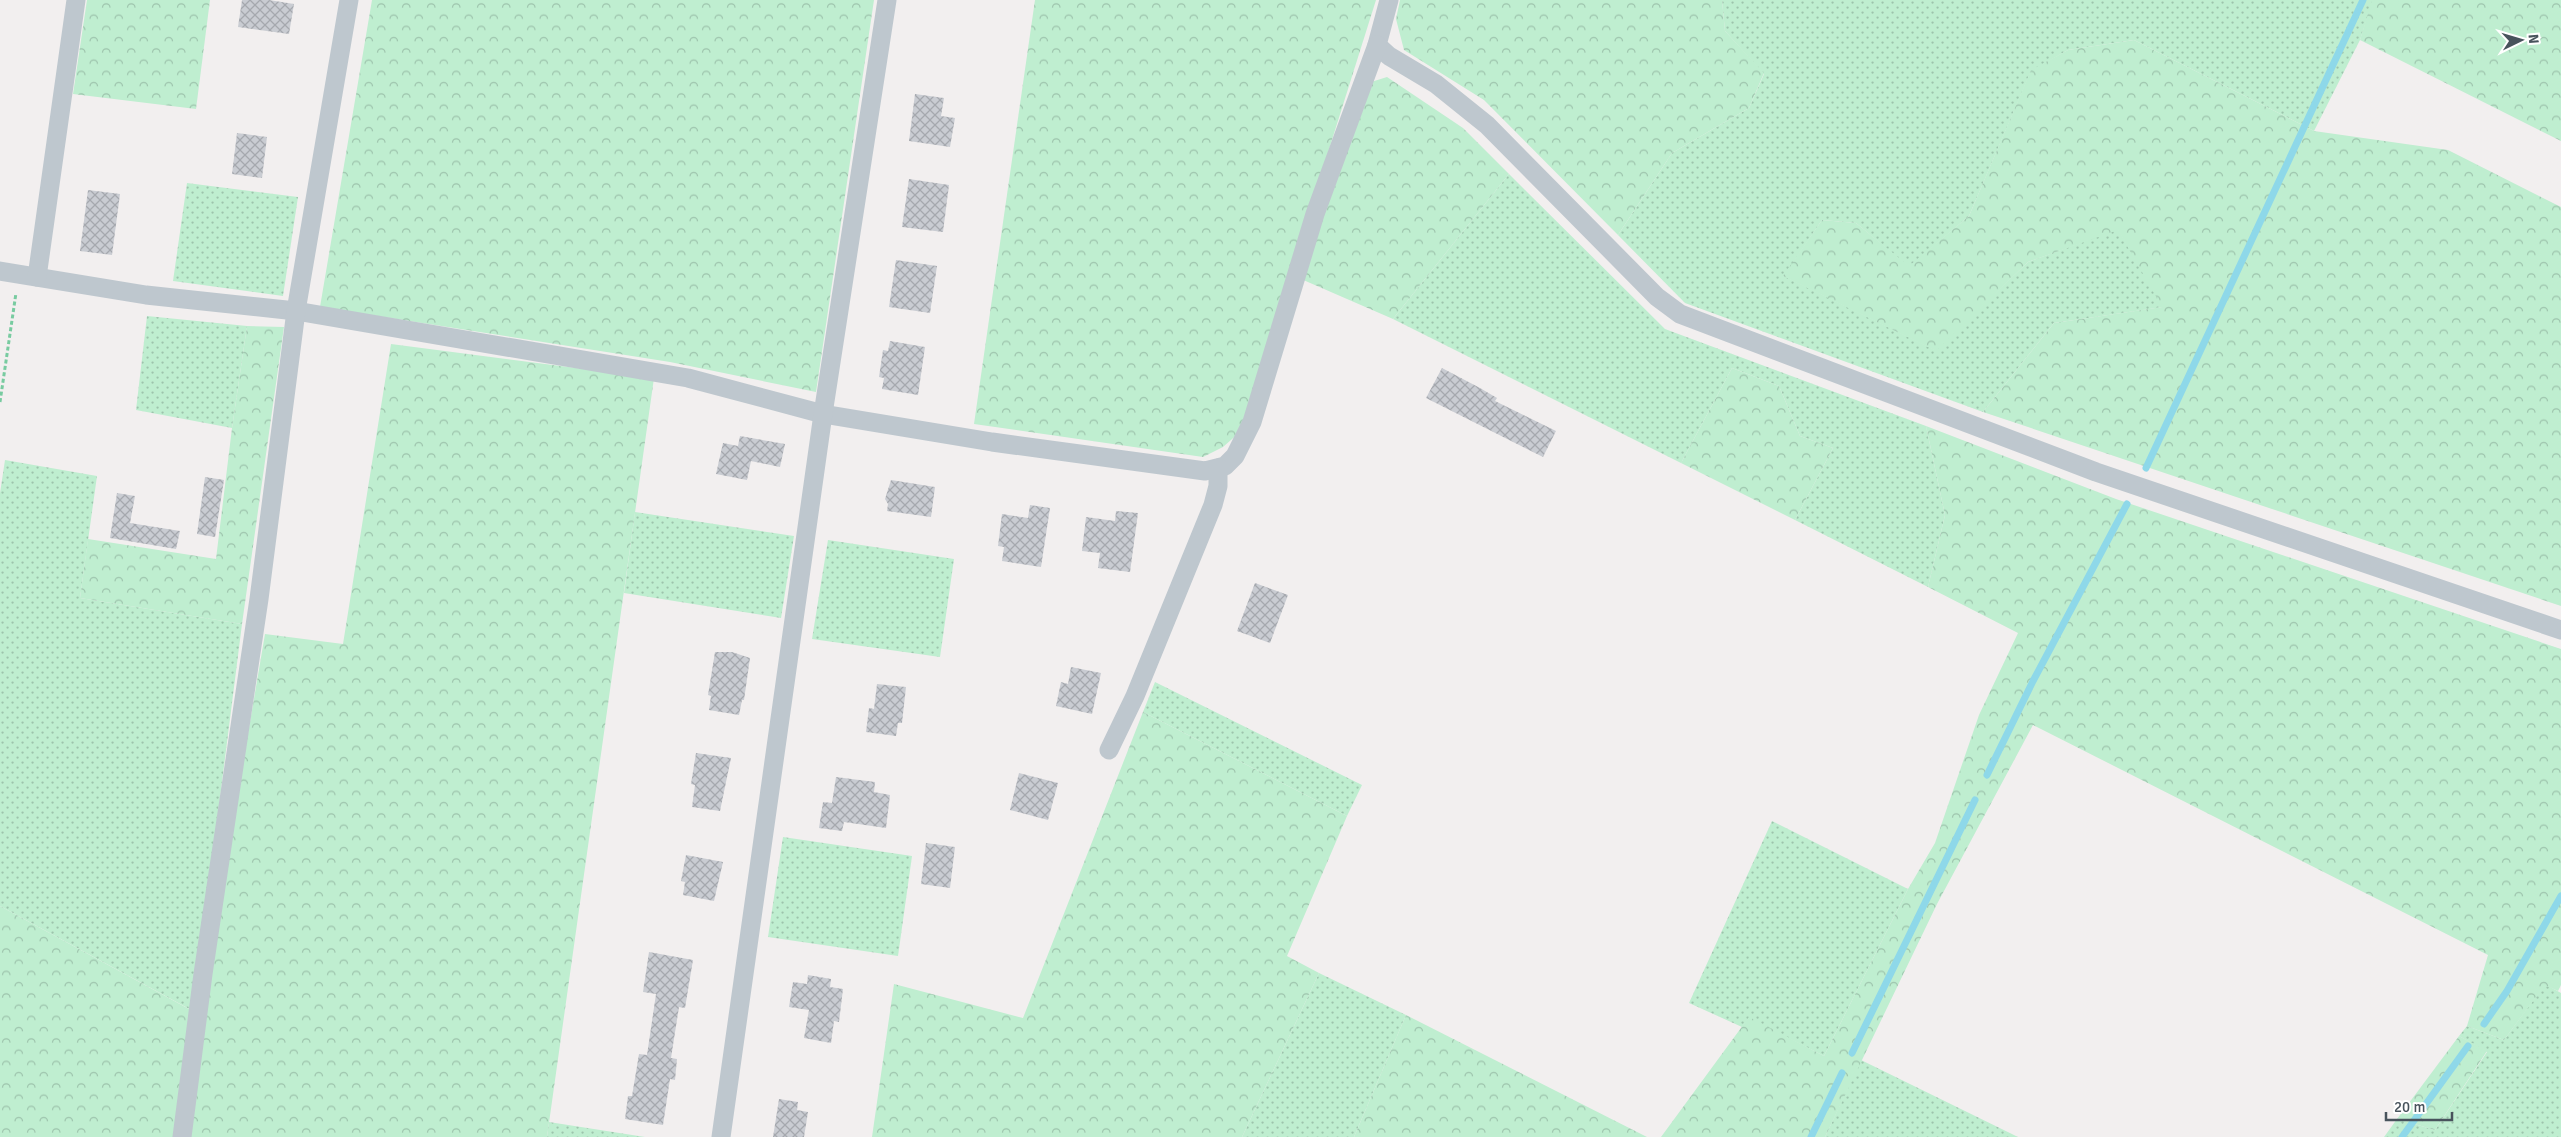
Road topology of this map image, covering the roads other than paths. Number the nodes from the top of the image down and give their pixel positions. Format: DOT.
graph roads {
  1 [pos="76,0"];
  2 [pos="349,0"];
  3 [pos="887,0"];
  4 [pos="1389,0"];
  5 [pos="1377,45"];
  6 [pos="0,271"];
  7 [pos="37,277"];
  8 [pos="296,311"];
  9 [pos="823,414"];
  10 [pos="1218,468"];
  11 [pos="2561,630"];
  12 [pos="1109,750"];
  13 [pos="182,1137"];
  14 [pos="721,1137"];
  1 -- 7 [label="street"];
  2 -- 8 [label="street"];
  3 -- 9 [label="street"];
  4 -- 5 [label="street"];
  5 -- 10 [label="street"];
  5 -- 11 [label="street"];
  6 -- 7 [label="street"];
  7 -- 8 [label="street"];
  8 -- 9 [label="street"];
  8 -- 13 [label="street"];
  9 -- 10 [label="street"];
  9 -- 14 [label="street"];
  10 -- 12 [label="street"];
}
